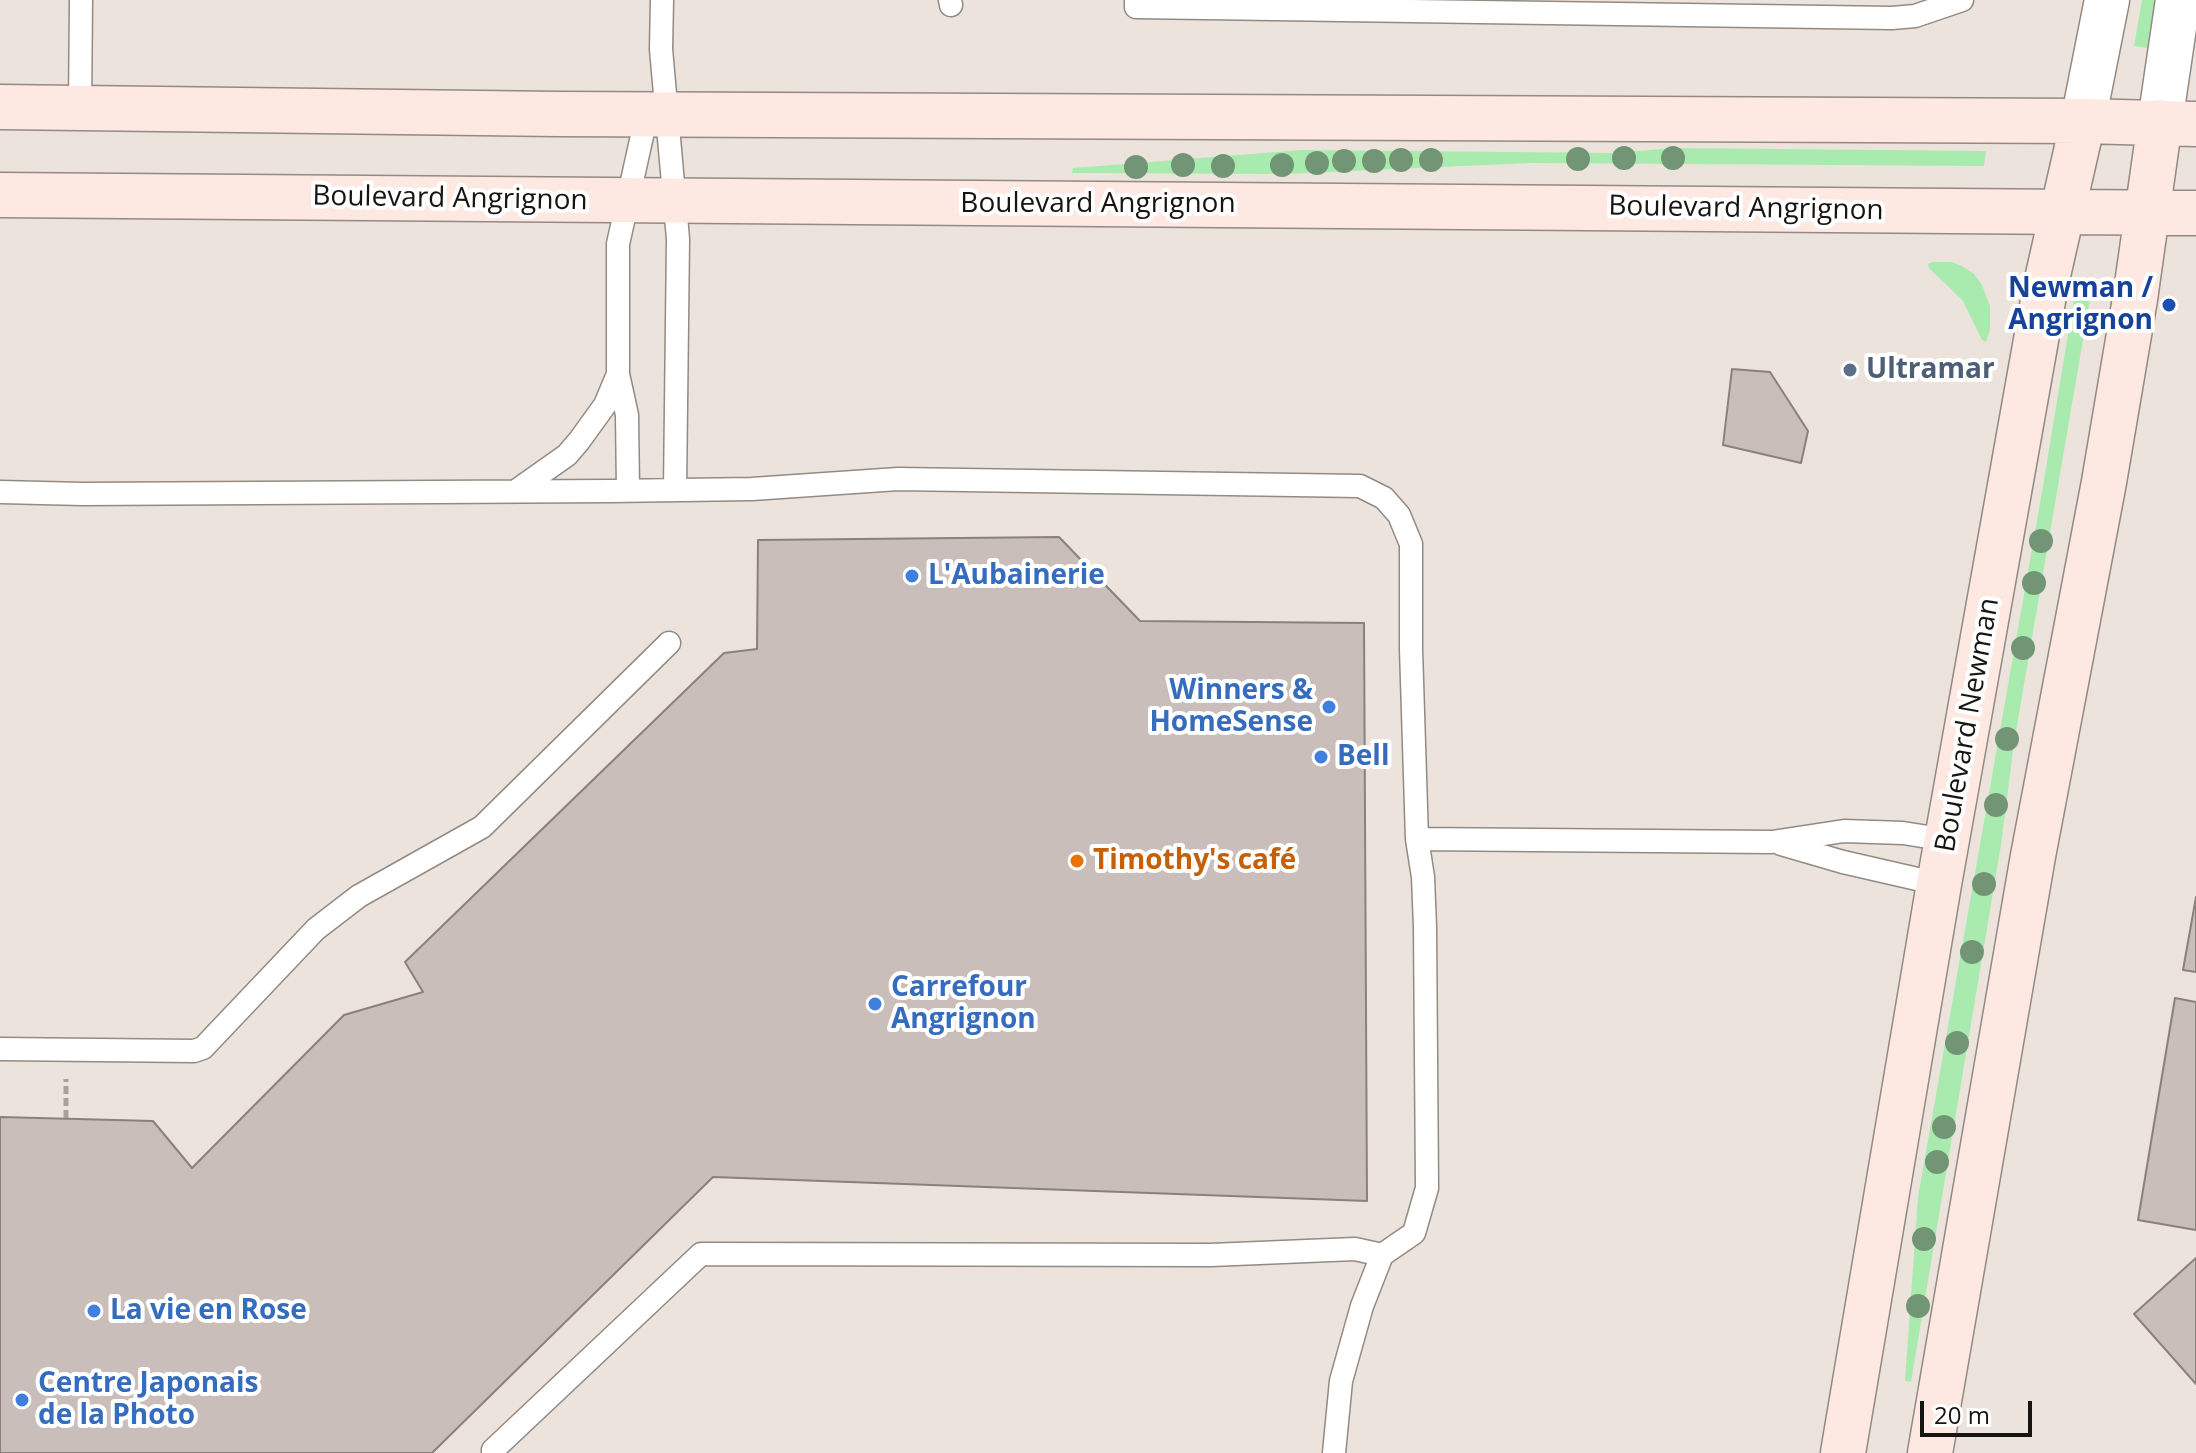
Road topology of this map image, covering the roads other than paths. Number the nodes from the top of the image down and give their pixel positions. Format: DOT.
graph roads {
  1 [pos="81,0"];
  2 [pos="662,0"];
  3 [pos="1136,0"];
  4 [pos="1962,0"];
  5 [pos="2107,0"];
  6 [pos="2178,0"];
  7 [pos="0,107"];
  8 [pos="80,108"];
  9 [pos="657,114"];
  10 [pos="2083,121"];
  11 [pos="2178,123"];
  12 [pos="0,195"];
  13 [pos="627,200"];
  14 [pos="675,200"];
  15 [pos="2062,212"];
  16 [pos="2147,212"];
  17 [pos="2196,213"];
  18 [pos="618,374"];
  19 [pos="628,490"];
  20 [pos="675,490"];
  21 [pos="516,491"];
  22 [pos="0,492"];
  23 [pos="669,643"];
  24 [pos="1417,839"];
  25 [pos="1947,840"];
  26 [pos="1772,842"];
  27 [pos="1939,884"];
  28 [pos="0,1049"];
  29 [pos="1382,1255"];
  30 [pos="493,1453"];
  31 [pos="1334,1453"];
  32 [pos="1843,1453"];
  33 [pos="1930,1453"];
  1 -- 8 [label="lane"];
  2 -- 9 [label="lane"];
  3 -- 4 [label="lane"];
  5 -- 10 [label="street, Boulevard Newman"];
  6 -- 11 [label="street"];
  7 -- 8 [label="main road"];
  8 -- 9 [label="main road"];
  9 -- 10 [label="main road"];
  9 -- 13 [label="lane"];
  9 -- 14 [label="lane"];
  10 -- 11 [label="main road"];
  10 -- 15 [label="main road, Boulevard Newman"];
  11 -- 16 [label="main road"];
  12 -- 13 [label="main road, Boulevard Angrignon"];
  13 -- 14 [label="main road, Boulevard Angrignon"];
  13 -- 18 [label="lane"];
  14 -- 15 [label="main road, Boulevard Angrignon"];
  14 -- 20 [label="lane"];
  15 -- 16 [label="main road, Boulevard Angrignon"];
  15 -- 25 [label="main road, Boulevard Newman"];
  16 -- 17 [label="main road, Boulevard Angrignon"];
  16 -- 33 [label="main road"];
  18 -- 19 [label="lane"];
  18 -- 21 [label="lane"];
  19 -- 20 [label="lane"];
  19 -- 21 [label="lane"];
  20 -- 24 [label="lane"];
  21 -- 22 [label="lane"];
  23 -- 28 [label="lane"];
  24 -- 26 [label="lane"];
  24 -- 29 [label="lane"];
  25 -- 26 [label="lane"];
  25 -- 27 [label="main road, Boulevard Newman"];
  26 -- 27 [label="lane"];
  27 -- 32 [label="main road, Boulevard Newman"];
  29 -- 30 [label="lane"];
  29 -- 31 [label="lane"];
}
